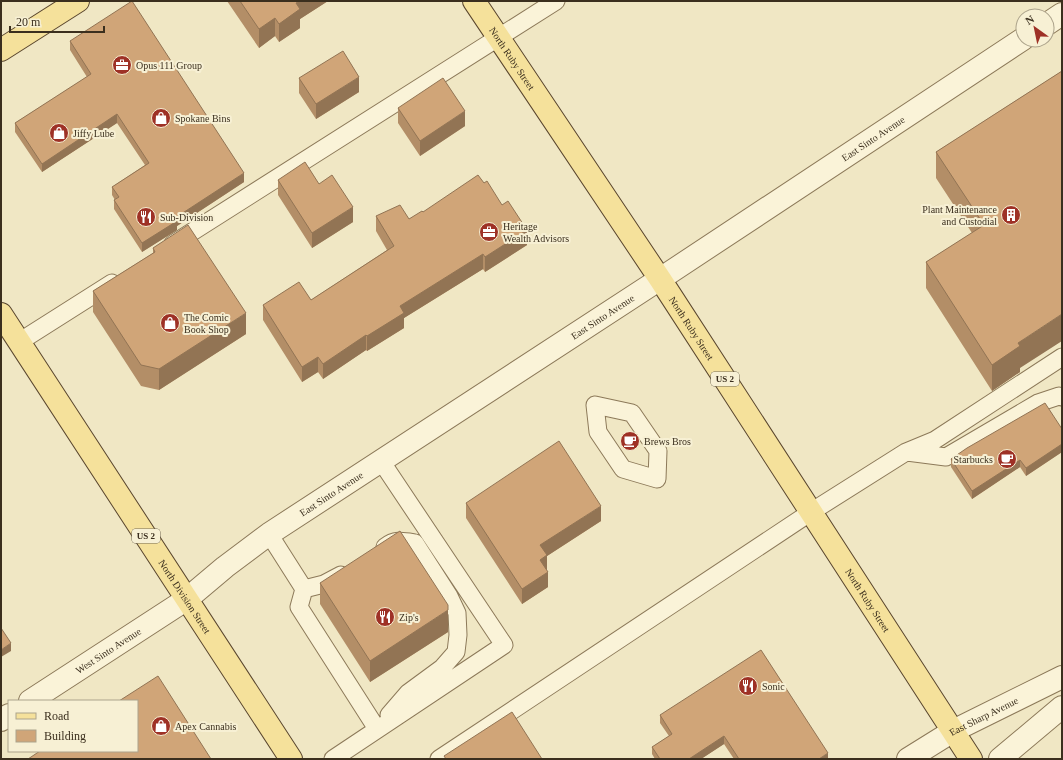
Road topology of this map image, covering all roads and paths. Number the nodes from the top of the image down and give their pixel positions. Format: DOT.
graph roads {
  1 [pos="78,1"];
  2 [pos="474,1"];
  3 [pos="556,1"];
  4 [pos="499,37"];
  5 [pos="1015,44"];
  6 [pos="1,50"];
  7 [pos="157,254"];
  8 [pos="124,276"];
  9 [pos="660,279"];
  10 [pos="1,314"];
  11 [pos="19,342"];
  12 [pos="1062,357"];
  13 [pos="1062,397"];
  14 [pos="906,452"];
  15 [pos="381,461"];
  16 [pos="657,479"];
  17 [pos="811,512"];
  18 [pos="269,534"];
  19 [pos="373,555"];
  20 [pos="354,567"];
  21 [pos="304,589"];
  22 [pos="186,599"];
  23 [pos="1062,677"];
  24 [pos="32,700"];
  25 [pos="1062,707"];
  26 [pos="377,730"];
  27 [pos="953,731"];
  28 [pos="290,759"];
  29 [pos="333,759"];
  30 [pos="439,759"];
  31 [pos="908,759"];
  32 [pos="971,759"];
  33 [pos="1000,759"];
  1 -- 6 [label="main road"];
  2 -- 4 [label="main road, North Ruby Street / US 2"];
  3 -- 4 [label="lane"];
  4 -- 7 [label="lane"];
  4 -- 9 [label="main road, North Ruby Street / US 2"];
  5 -- 9 [label="street, East Sinto Avenue"];
  8 -- 11 [label="lane"];
  9 -- 15 [label="street, East Sinto Avenue"];
  9 -- 17 [label="main road, North Ruby Street / US 2"];
  10 -- 11 [label="main road, North Division Street / US 2"];
  11 -- 22 [label="main road, North Division Street / US 2"];
  12 -- 14 [label="lane"];
  13 -- 14 [label="lane"];
  14 -- 17 [label="lane"];
  15 -- 18 [label="street, East Sinto Avenue"];
  15 -- 26 [label="lane"];
  16 -- 16 [label="lane"];
  17 -- 27 [label="main road, North Ruby Street / US 2"];
  17 -- 30 [label="lane"];
  18 -- 21 [label="lane"];
  18 -- 22 [label="street, East Sinto Avenue"];
  19 -- 26 [label="lane"];
  20 -- 21 [label="lane"];
  21 -- 26 [label="lane"];
  22 -- 24 [label="street, West Sinto Avenue"];
  22 -- 28 [label="main road, North Division Street / US 2"];
  23 -- 27 [label="street, East Sharp Avenue"];
  25 -- 33 [label="street"];
  26 -- 29 [label="lane"];
  27 -- 31 [label="street, East Sharp Avenue"];
  27 -- 32 [label="main road, North Ruby Street / US 2"];
}
